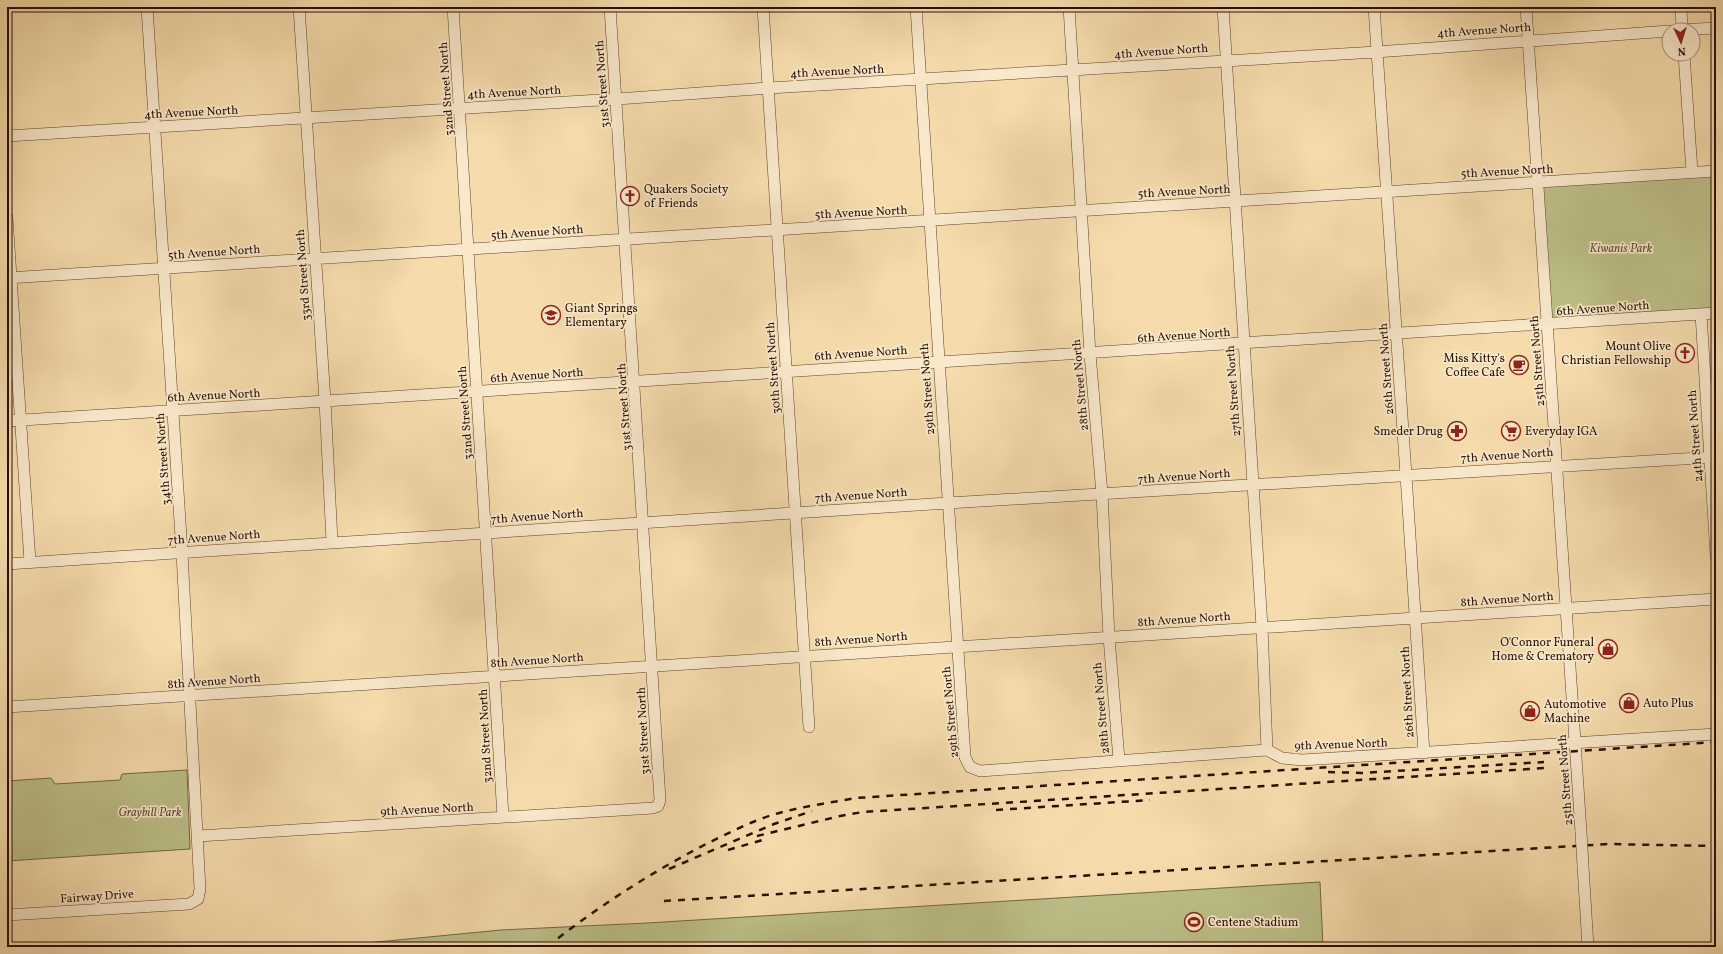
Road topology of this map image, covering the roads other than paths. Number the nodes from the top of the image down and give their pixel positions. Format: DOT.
graph roads {
  1 [pos="147,7"];
  2 [pos="299,7"];
  3 [pos="453,7"];
  4 [pos="610,7"];
  5 [pos="763,7"];
  6 [pos="916,7"];
  7 [pos="1069,7"];
  8 [pos="1223,7"];
  9 [pos="1374,7"];
  10 [pos="1526,7"];
  11 [pos="1681,7"];
  12 [pos="1682,22"];
  13 [pos="1716,28"];
  14 [pos="1701,29"];
  15 [pos="1661,32"];
  16 [pos="1528,40"];
  17 [pos="1376,52"];
  18 [pos="1227,60"];
  19 [pos="1685,62"];
  20 [pos="1074,70"];
  21 [pos="920,79"];
  22 [pos="769,88"];
  23 [pos="617,99"];
  24 [pos="460,108"];
  25 [pos="306,118"];
  26 [pos="154,127"];
  27 [pos="7,136"];
  28 [pos="1716,171"];
  29 [pos="1692,172"];
  30 [pos="1538,182"];
  31 [pos="1386,191"];
  32 [pos="1235,202"];
  33 [pos="1081,210"];
  34 [pos="7,217"];
  35 [pos="930,221"];
  36 [pos="777,230"];
  37 [pos="626,239"];
  38 [pos="468,249"];
  39 [pos="315,259"];
  40 [pos="164,269"];
  41 [pos="9,278"];
  42 [pos="1716,313"];
  43 [pos="1701,314"];
  44 [pos="1548,324"];
  45 [pos="1397,334"];
  46 [pos="1244,344"];
  47 [pos="1090,354"];
  48 [pos="938,361"];
  49 [pos="786,371"];
  50 [pos="635,381"];
  51 [pos="476,392"];
  52 [pos="325,402"];
  53 [pos="172,410"];
  54 [pos="20,420"];
  55 [pos="7,421"];
  56 [pos="1713,457"];
  57 [pos="1558,465"];
  58 [pos="1406,475"];
  59 [pos="1252,484"];
  60 [pos="1102,494"];
  61 [pos="948,503"];
  62 [pos="796,513"];
  63 [pos="644,522"];
  64 [pos="485,533"];
  65 [pos="332,542"];
  66 [pos="182,553"];
  67 [pos="1716,556"];
  68 [pos="30,562"];
  69 [pos="7,564"];
  70 [pos="1716,599"];
  71 [pos="1567,608"];
  72 [pos="1415,618"];
  73 [pos="1262,627"];
  74 [pos="1109,637"];
  75 [pos="957,646"];
  76 [pos="804,655"];
  77 [pos="653,666"];
  78 [pos="495,676"];
  79 [pos="190,695"];
  80 [pos="7,707"];
  81 [pos="809,726"];
  82 [pos="1716,734"];
  83 [pos="1576,743"];
  84 [pos="1266,750"];
  85 [pos="1424,753"];
  86 [pos="1119,760"];
  87 [pos="970,768"];
  88 [pos="658,806"];
  89 [pos="503,817"];
  90 [pos="198,836"];
  91 [pos="189,904"];
  92 [pos="7,915"];
  93 [pos="1588,947"];
  1 -- 26 [label="street, 34th Street North"];
  2 -- 25 [label="street, 33rd Street North"];
  3 -- 24 [label="street, 32nd Street North"];
  4 -- 23 [label="street, 31st Street North"];
  5 -- 22 [label="street, 30th Street North"];
  6 -- 21 [label="street, 29th Street North"];
  7 -- 20 [label="street, 28th Street North"];
  8 -- 18 [label="street, 27th Street North"];
  9 -- 17 [label="street, 26th Street North"];
  10 -- 16 [label="street, 25th Street North"];
  11 -- 12 [label="street"];
  13 -- 14 [label="street"];
  15 -- 16 [label="street, 4th Avenue North"];
  16 -- 17 [label="street, 4th Avenue North"];
  16 -- 30 [label="street, 25th Street North"];
  17 -- 18 [label="street, 4th Avenue North"];
  17 -- 31 [label="street, 26th Street North"];
  18 -- 20 [label="street, 4th Avenue North"];
  18 -- 32 [label="street, 27th Street North"];
  19 -- 29 [label="street"];
  20 -- 21 [label="street, 4th Avenue North"];
  20 -- 33 [label="street, 28th Street North"];
  21 -- 22 [label="street, 4th Avenue North"];
  21 -- 35 [label="street, 29th Street North"];
  22 -- 23 [label="street, 4th Avenue North"];
  22 -- 36 [label="street, 30th Street North"];
  23 -- 24 [label="street, 4th Avenue North"];
  23 -- 37 [label="street, 31st Street North"];
  24 -- 25 [label="street, 4th Avenue North"];
  24 -- 38 [label="street, 32nd Street North"];
  25 -- 26 [label="street, 4th Avenue North"];
  25 -- 39 [label="street, 33rd Street North"];
  26 -- 27 [label="street, 4th Avenue North"];
  26 -- 40 [label="street, 34th Street North"];
  28 -- 29 [label="street, 5th Avenue North"];
  29 -- 30 [label="street, 5th Avenue North"];
  30 -- 31 [label="street, 5th Avenue North"];
  30 -- 44 [label="street, 25th Street North"];
  31 -- 32 [label="street, 5th Avenue North"];
  31 -- 45 [label="street, 26th Street North"];
  32 -- 33 [label="street, 5th Avenue North"];
  32 -- 46 [label="street, 27th Street North"];
  33 -- 35 [label="street, 5th Avenue North"];
  33 -- 47 [label="street, 28th Street North"];
  34 -- 41 [label="street"];
  35 -- 36 [label="street, 5th Avenue North"];
  35 -- 48 [label="street, 29th Street North"];
  36 -- 37 [label="street, 5th Avenue North"];
  36 -- 49 [label="street, 30th Street North"];
  37 -- 38 [label="street, 5th Avenue North"];
  37 -- 50 [label="street, 31st Street North"];
  38 -- 39 [label="street, 5th Avenue North"];
  38 -- 51 [label="street, 32nd Street North"];
  39 -- 40 [label="street, 5th Avenue North"];
  39 -- 52 [label="street, 33rd Street North"];
  40 -- 41 [label="street, 5th Avenue North"];
  40 -- 53 [label="street, 34th Street North"];
  41 -- 54 [label="street"];
  42 -- 43 [label="street, 6th Avenue North"];
  43 -- 44 [label="street, 6th Avenue North"];
  43 -- 56 [label="street, 24th Street North"];
  44 -- 45 [label="street, 6th Avenue North"];
  44 -- 57 [label="street, 25th Street North"];
  45 -- 46 [label="street, 6th Avenue North"];
  45 -- 58 [label="street, 26th Street North"];
  46 -- 47 [label="street, 6th Avenue North"];
  46 -- 59 [label="street, 27th Street North"];
  47 -- 48 [label="street, 6th Avenue North"];
  47 -- 60 [label="street, 28th Street North"];
  48 -- 49 [label="street, 6th Avenue North"];
  48 -- 61 [label="street, 29th Street North"];
  49 -- 50 [label="street, 6th Avenue North"];
  49 -- 62 [label="street, 30th Street North"];
  50 -- 51 [label="street, 6th Avenue North"];
  50 -- 63 [label="street, 31st Street North"];
  51 -- 52 [label="street, 6th Avenue North"];
  51 -- 64 [label="street, 32nd Street North"];
  52 -- 53 [label="street, 6th Avenue North"];
  52 -- 65 [label="street, 33rd Street North"];
  53 -- 54 [label="street, 6th Avenue North"];
  53 -- 66 [label="street, 34th Street North"];
  54 -- 55 [label="street, 6th Avenue North"];
  54 -- 68 [label="street"];
  56 -- 57 [label="street, 7th Avenue North"];
  56 -- 67 [label="street, 24th Street North"];
  57 -- 58 [label="street, 7th Avenue North"];
  57 -- 71 [label="street, 25th Street North"];
  58 -- 59 [label="street, 7th Avenue North"];
  58 -- 72 [label="street, 26th Street North"];
  59 -- 60 [label="street, 7th Avenue North"];
  59 -- 73 [label="street, 27th Street North"];
  60 -- 61 [label="street, 7th Avenue North"];
  60 -- 74 [label="street, 28th Street North"];
  61 -- 62 [label="street, 7th Avenue North"];
  61 -- 75 [label="street, 29th Street North"];
  62 -- 63 [label="street, 7th Avenue North"];
  62 -- 76 [label="street, 30th Street North"];
  63 -- 64 [label="street, 7th Avenue North"];
  63 -- 77 [label="street, 31st Street North"];
  64 -- 65 [label="street, 7th Avenue North"];
  64 -- 78 [label="street, 32nd Street North"];
  65 -- 66 [label="street, 7th Avenue North"];
  66 -- 68 [label="street, 7th Avenue North"];
  66 -- 79 [label="street, 34th Street North"];
  68 -- 69 [label="street, 7th Avenue North"];
  70 -- 71 [label="street, 8th Avenue North"];
  71 -- 72 [label="street, 8th Avenue North"];
  71 -- 83 [label="street, 25th Street North"];
  72 -- 73 [label="street, 8th Avenue North"];
  72 -- 85 [label="street, 26th Street North"];
  73 -- 74 [label="street, 8th Avenue North"];
  73 -- 84 [label="street, 27th Street North"];
  74 -- 75 [label="street, 8th Avenue North"];
  74 -- 86 [label="street, 28th Street North"];
  75 -- 76 [label="street, 8th Avenue North"];
  75 -- 87 [label="street, 29th Street North"];
  76 -- 77 [label="street, 8th Avenue North"];
  76 -- 81 [label="street, 30th Street North"];
  77 -- 78 [label="street, 8th Avenue North"];
  77 -- 88 [label="street, 31st Street North"];
  78 -- 79 [label="street, 8th Avenue North"];
  78 -- 89 [label="street, 32nd Street North"];
  79 -- 80 [label="street, 8th Avenue North"];
  79 -- 90 [label="street, 34th Street North"];
  82 -- 83 [label="street, 9th Avenue North"];
  83 -- 85 [label="street, 9th Avenue North"];
  83 -- 93 [label="street, 25th Street North, bridge"];
  84 -- 85 [label="street, 9th Avenue North"];
  84 -- 86 [label="street, 9th Avenue North"];
  86 -- 87 [label="street, 9th Avenue North"];
  88 -- 89 [label="street, 9th Avenue North"];
  89 -- 90 [label="street, 9th Avenue North"];
  90 -- 91 [label="street, 34th Street North"];
  91 -- 92 [label="street, Fairway Drive"];
}
